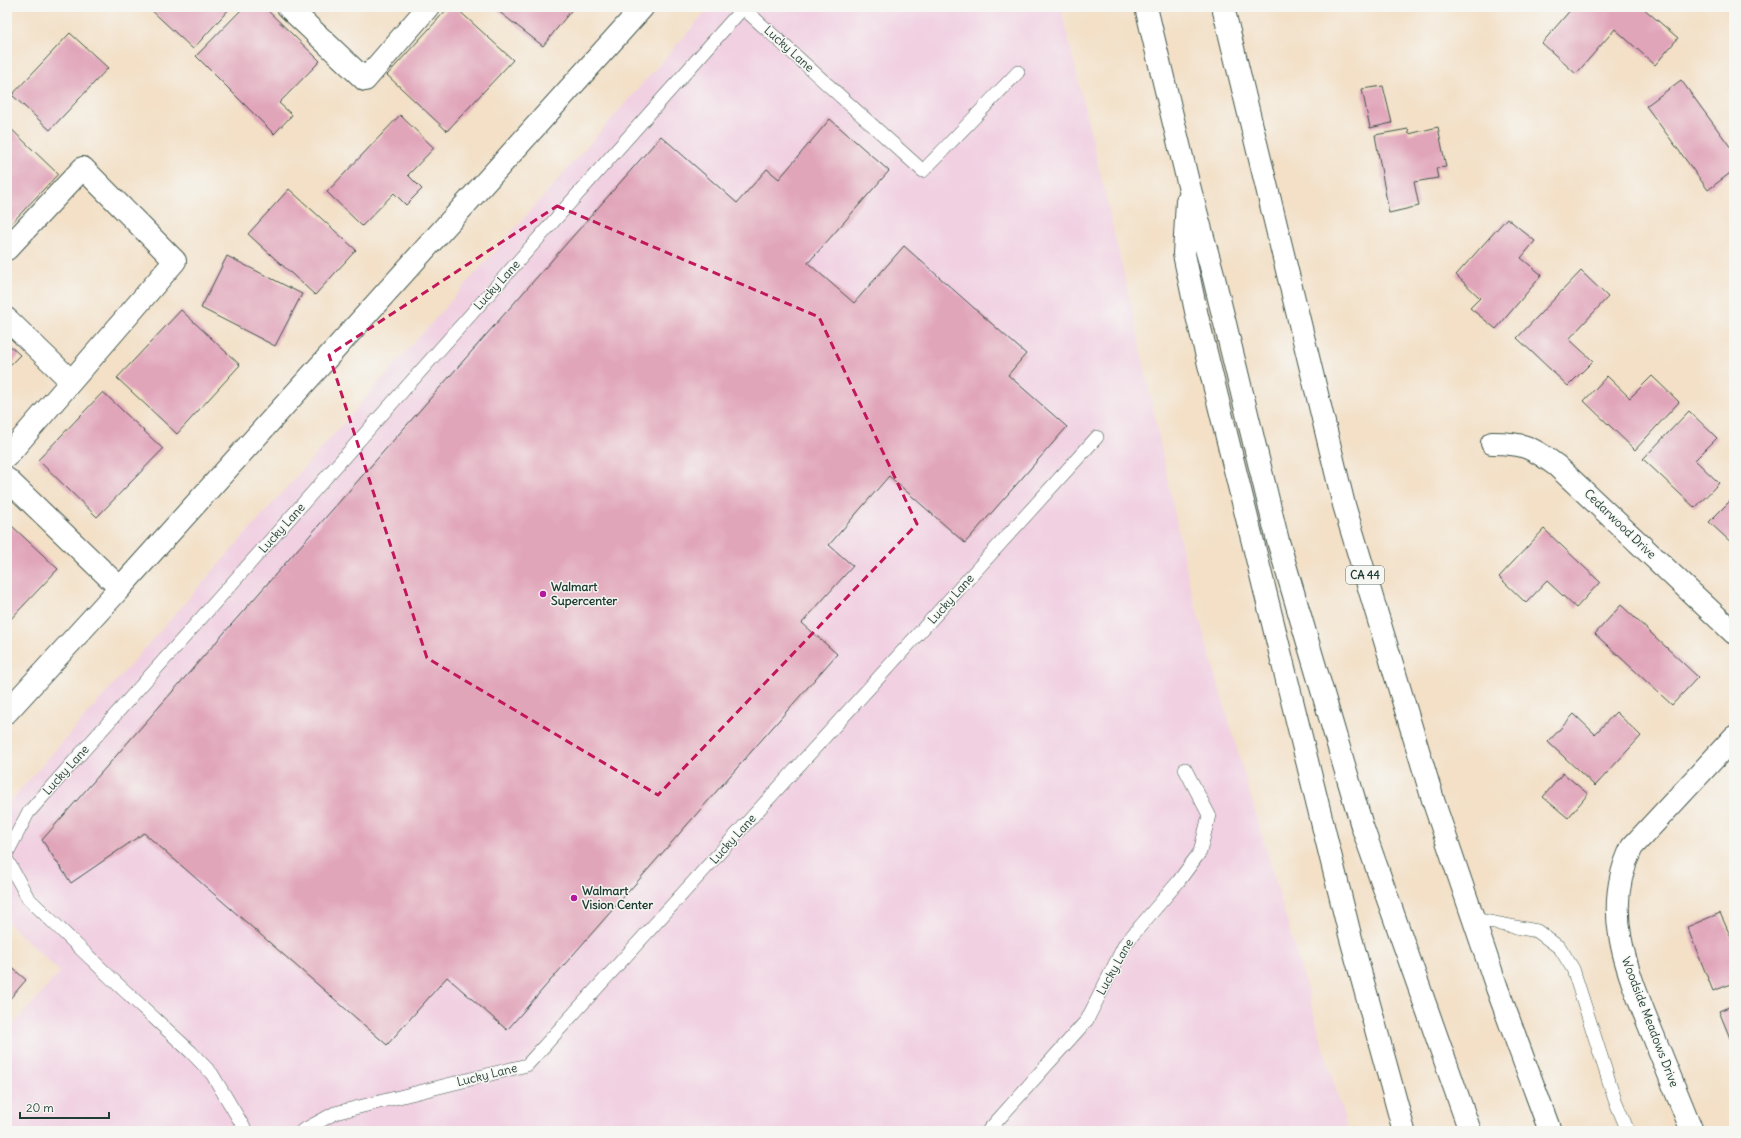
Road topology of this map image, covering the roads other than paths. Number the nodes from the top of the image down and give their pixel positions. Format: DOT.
graph roads {
  1 [pos="288,7"];
  2 [pos="428,7"];
  3 [pos="643,7"];
  4 [pos="1146,7"];
  5 [pos="1223,7"];
  6 [pos="1018,72"];
  7 [pos="1188,182"];
  8 [pos="7,249"];
  9 [pos="7,319"];
  10 [pos="71,381"];
  11 [pos="1097,437"];
  12 [pos="1492,443"];
  13 [pos="7,456"];
  14 [pos="7,479"];
  15 [pos="120,588"];
  16 [pos="1734,633"];
  17 [pos="7,712"];
  18 [pos="1734,737"];
  19 [pos="1185,769"];
  20 [pos="7,853"];
  21 [pos="7,860"];
  22 [pos="1473,919"];
  23 [pos="246,1131"];
  24 [pos="302,1131"];
  25 [pos="988,1131"];
  26 [pos="1404,1131"];
  27 [pos="1470,1131"];
  28 [pos="1550,1131"];
  29 [pos="1628,1131"];
  30 [pos="1692,1131"];
  1 -- 2 [label="main road"];
  3 -- 15 [label="main road"];
  4 -- 7 [label="main road"];
  5 -- 22 [label="main road, CA 44"];
  6 -- 20 [label="lane, Lucky Lane"];
  7 -- 26 [label="main road"];
  7 -- 27 [label="main road"];
  8 -- 10 [label="main road"];
  9 -- 10 [label="main road"];
  10 -- 13 [label="main road"];
  11 -- 24 [label="lane, Lucky Lane"];
  12 -- 16 [label="main road, Cedarwood Drive"];
  14 -- 15 [label="main road"];
  15 -- 17 [label="main road"];
  18 -- 30 [label="main road, Woodside Meadows Drive"];
  19 -- 25 [label="lane, Lucky Lane"];
  21 -- 23 [label="lane"];
  22 -- 28 [label="main road, CA 44"];
  22 -- 29 [label="lane"];
}
